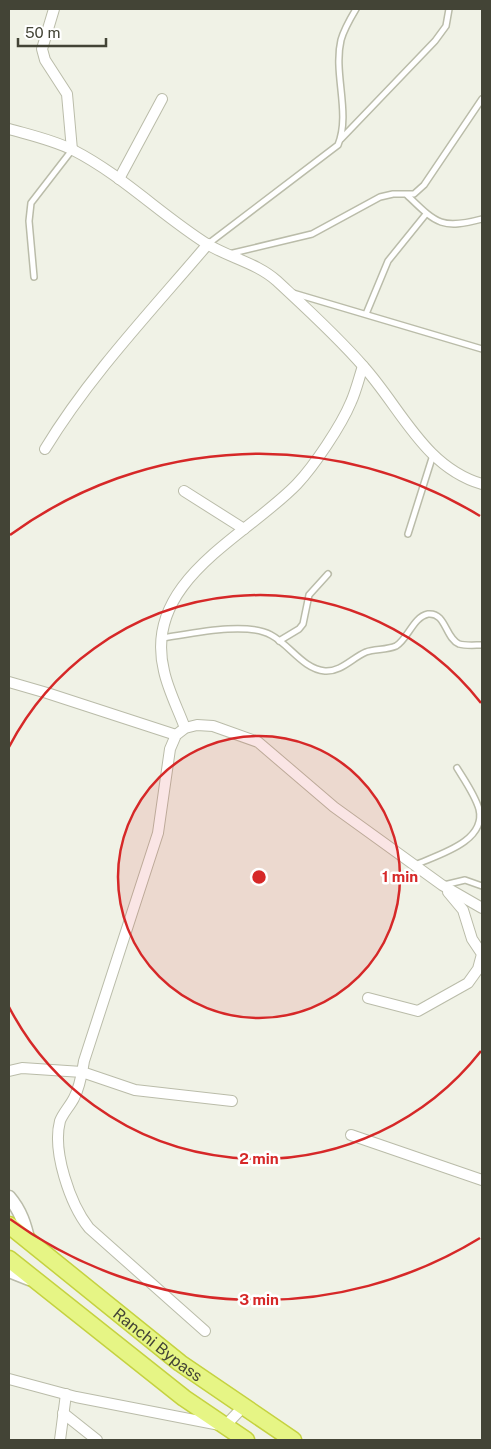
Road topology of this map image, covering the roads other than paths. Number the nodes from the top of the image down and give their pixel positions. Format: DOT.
graph roads {
  1 [pos="54,9"];
  2 [pos="356,9"];
  3 [pos="449,9"];
  4 [pos="162,99"];
  5 [pos="482,99"];
  6 [pos="9,129"];
  7 [pos="340,140"];
  8 [pos="72,150"];
  9 [pos="119,179"];
  10 [pos="407,195"];
  11 [pos="426,214"];
  12 [pos="482,219"];
  13 [pos="208,244"];
  14 [pos="226,254"];
  15 [pos="34,277"];
  16 [pos="288,292"];
  17 [pos="366,314"];
  18 [pos="482,349"];
  19 [pos="363,366"];
  20 [pos="45,449"];
  21 [pos="433,455"];
  22 [pos="482,484"];
  23 [pos="184,491"];
  24 [pos="244,529"];
  25 [pos="408,534"];
  26 [pos="328,574"];
  27 [pos="162,638"];
  28 [pos="280,641"];
  29 [pos="482,645"];
  30 [pos="9,682"];
  31 [pos="185,728"];
  32 [pos="176,735"];
  33 [pos="458,768"];
  34 [pos="415,866"];
  35 [pos="442,886"];
  36 [pos="482,886"];
  37 [pos="482,908"];
  38 [pos="368,998"];
  39 [pos="9,1071"];
  40 [pos="82,1072"];
  41 [pos="232,1102"];
  42 [pos="351,1135"];
  43 [pos="482,1180"];
  44 [pos="9,1197"];
  45 [pos="9,1226"];
  46 [pos="29,1242"];
  47 [pos="9,1259"];
  48 [pos="9,1271"];
  49 [pos="38,1283"];
  50 [pos="206,1331"];
  51 [pos="9,1379"];
  52 [pos="66,1394"];
  53 [pos="242,1407"];
  54 [pos="63,1413"];
  55 [pos="225,1426"];
  56 [pos="60,1440"];
  57 [pos="97,1440"];
  58 [pos="246,1440"];
  59 [pos="293,1440"];
  1 -- 8 [label="street"];
  2 -- 7 [label="lane"];
  3 -- 7 [label="lane"];
  4 -- 9 [label="street"];
  5 -- 10 [label="lane"];
  6 -- 8 [label="street"];
  7 -- 13 [label="lane"];
  8 -- 9 [label="street"];
  8 -- 15 [label="lane"];
  9 -- 13 [label="street"];
  10 -- 11 [label="lane"];
  10 -- 14 [label="lane"];
  11 -- 12 [label="lane"];
  11 -- 17 [label="lane"];
  13 -- 14 [label="street"];
  13 -- 20 [label="street"];
  14 -- 16 [label="street"];
  16 -- 17 [label="lane"];
  16 -- 19 [label="street"];
  17 -- 18 [label="lane"];
  19 -- 21 [label="street"];
  19 -- 24 [label="street"];
  21 -- 22 [label="street"];
  21 -- 25 [label="lane"];
  23 -- 24 [label="street"];
  24 -- 27 [label="street"];
  26 -- 28 [label="lane"];
  27 -- 28 [label="lane"];
  27 -- 31 [label="street"];
  28 -- 29 [label="lane"];
  30 -- 32 [label="street"];
  31 -- 32 [label="street"];
  31 -- 34 [label="street"];
  32 -- 40 [label="street"];
  33 -- 34 [label="lane"];
  34 -- 35 [label="street"];
  35 -- 36 [label="lane"];
  35 -- 37 [label="street"];
  35 -- 38 [label="street"];
  39 -- 40 [label="street"];
  40 -- 41 [label="street"];
  40 -- 50 [label="street"];
  42 -- 43 [label="street"];
  44 -- 46 [label="street"];
  45 -- 46 [label="highway, Ranchi Bypass"];
  46 -- 53 [label="highway, Ranchi Bypass"];
  47 -- 49 [label="highway, Ranchi Bypass"];
  48 -- 49 [label="street"];
  49 -- 55 [label="highway, Ranchi Bypass"];
  51 -- 52 [label="street"];
  52 -- 54 [label="street"];
  52 -- 55 [label="street"];
  53 -- 55 [label="street"];
  53 -- 59 [label="highway, Ranchi Bypass"];
  54 -- 56 [label="street"];
  54 -- 57 [label="street"];
  55 -- 58 [label="highway, Ranchi Bypass"];
}
